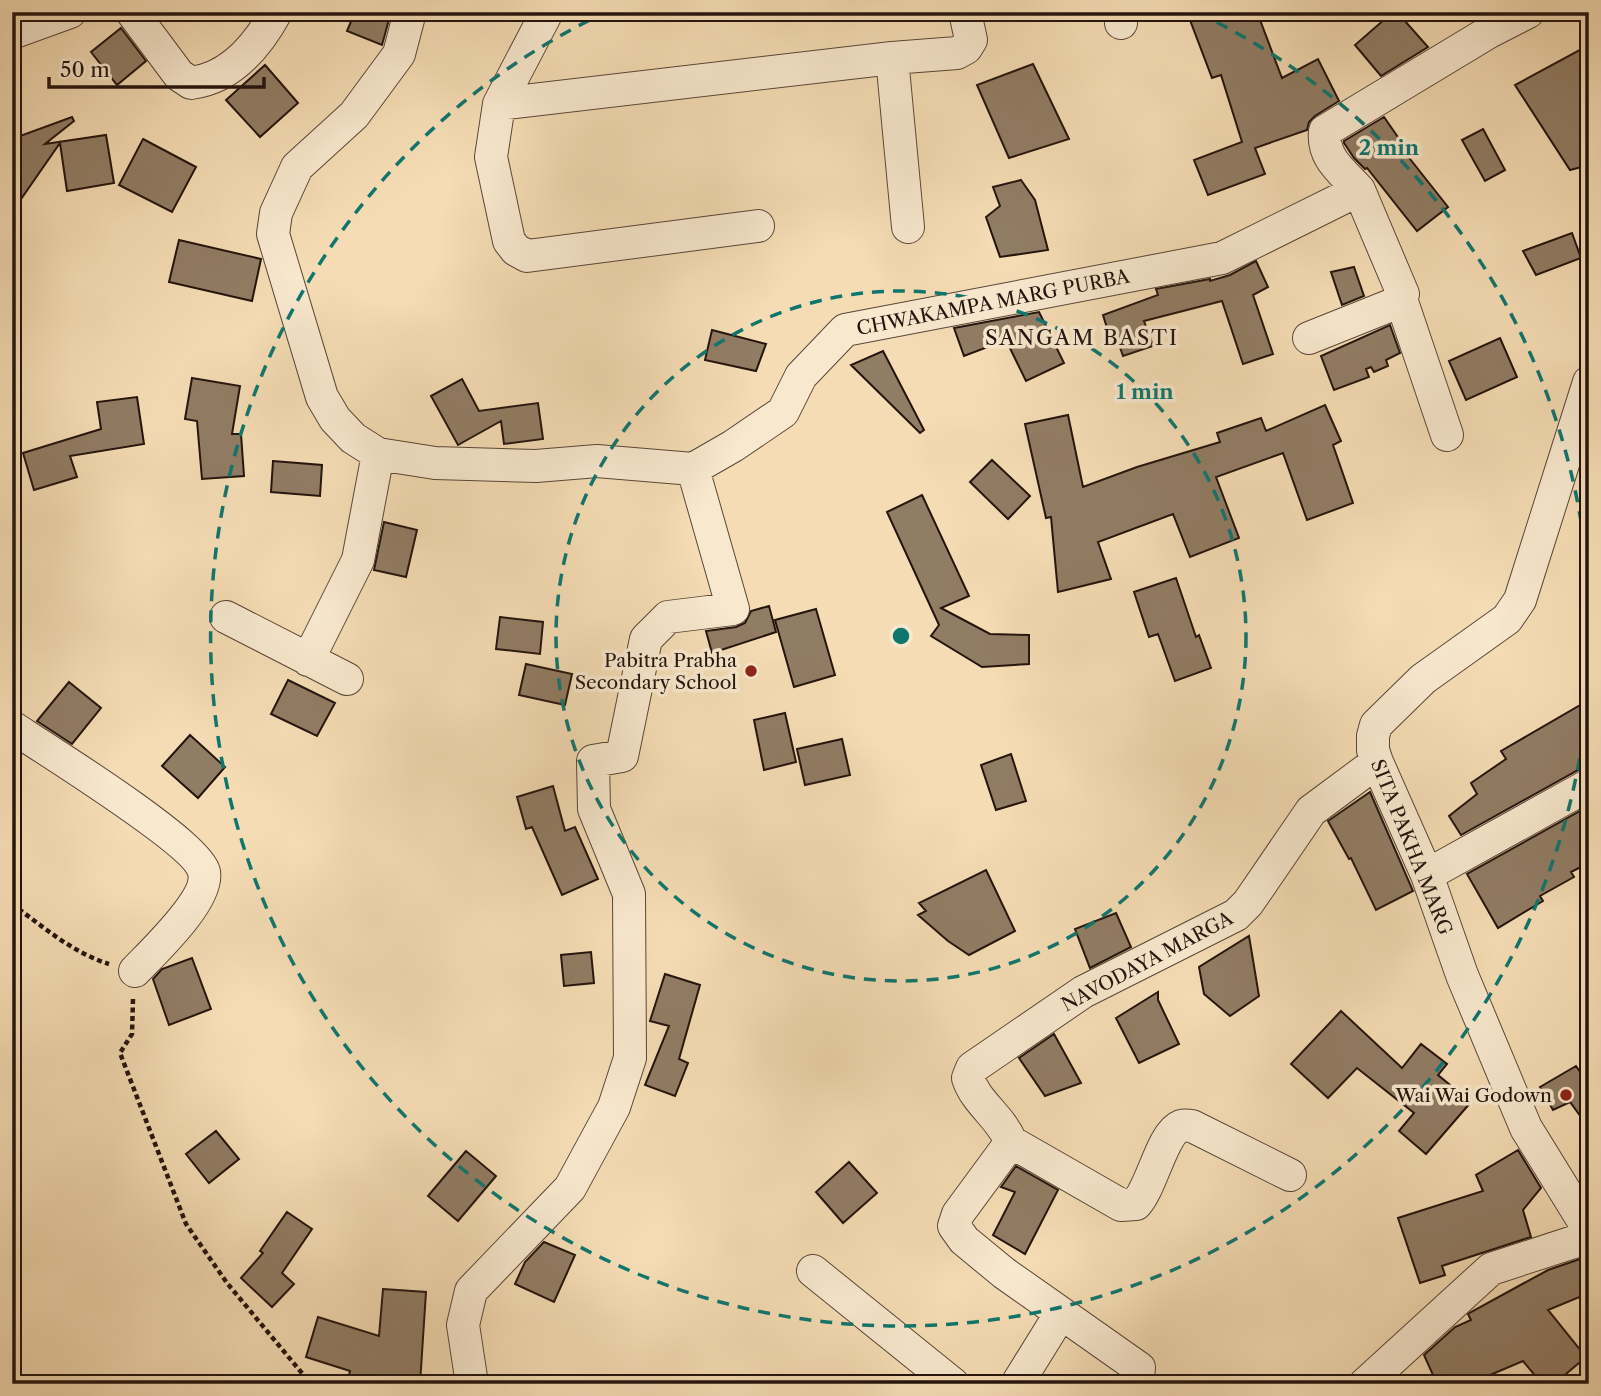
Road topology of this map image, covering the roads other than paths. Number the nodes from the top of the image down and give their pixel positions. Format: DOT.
graph roads {
  1 [pos="70,12"];
  2 [pos="132,12"];
  3 [pos="276,12"];
  4 [pos="410,12"];
  5 [pos="547,12"];
  6 [pos="965,12"];
  7 [pos="1528,12"];
  8 [pos="12,33"];
  9 [pos="892,58"];
  10 [pos="499,104"];
  11 [pos="1359,190"];
  12 [pos="758,226"];
  13 [pos="908,227"];
  14 [pos="1401,299"];
  15 [pos="1309,338"];
  16 [pos="1589,382"];
  17 [pos="1447,435"];
  18 [pos="378,454"];
  19 [pos="693,469"];
  20 [pos="226,617"];
  21 [pos="308,660"];
  22 [pos="347,679"];
  23 [pos="12,727"];
  24 [pos="1377,762"];
  25 [pos="1589,785"];
  26 [pos="1427,875"];
  27 [pos="135,971"];
  28 [pos="1011,1142"];
  29 [pos="1290,1175"];
  30 [pos="1589,1230"];
  31 [pos="1589,1237"];
  32 [pos="813,1271"];
  33 [pos="1061,1313"];
  34 [pos="472,1384"];
  35 [pos="953,1384"];
  36 [pos="1017,1384"];
  37 [pos="1137,1384"];
  38 [pos="1365,1384"];
  1 -- 8 [label="street"];
  2 -- 3 [label="street"];
  4 -- 18 [label="street"];
  5 -- 10 [label="street"];
  6 -- 9 [label="street"];
  7 -- 11 [label="street"];
  9 -- 10 [label="street"];
  9 -- 13 [label="street"];
  10 -- 12 [label="street"];
  11 -- 14 [label="street"];
  11 -- 19 [label="street, CHWAKAMPA MARG PURBA"];
  14 -- 15 [label="street"];
  14 -- 17 [label="street"];
  16 -- 24 [label="street, SITA PAKHA MARG"];
  18 -- 19 [label="street"];
  18 -- 21 [label="street"];
  19 -- 34 [label="street"];
  20 -- 21 [label="street"];
  21 -- 22 [label="street"];
  23 -- 27 [label="street"];
  24 -- 26 [label="street, SITA PAKHA MARG"];
  24 -- 28 [label="street, NAVODAYA MARGA"];
  25 -- 26 [label="street"];
  26 -- 30 [label="street, SITA PAKHA MARG"];
  28 -- 29 [label="street"];
  28 -- 33 [label="street"];
  31 -- 38 [label="street"];
  32 -- 35 [label="street"];
  33 -- 36 [label="street"];
  33 -- 37 [label="street"];
}
